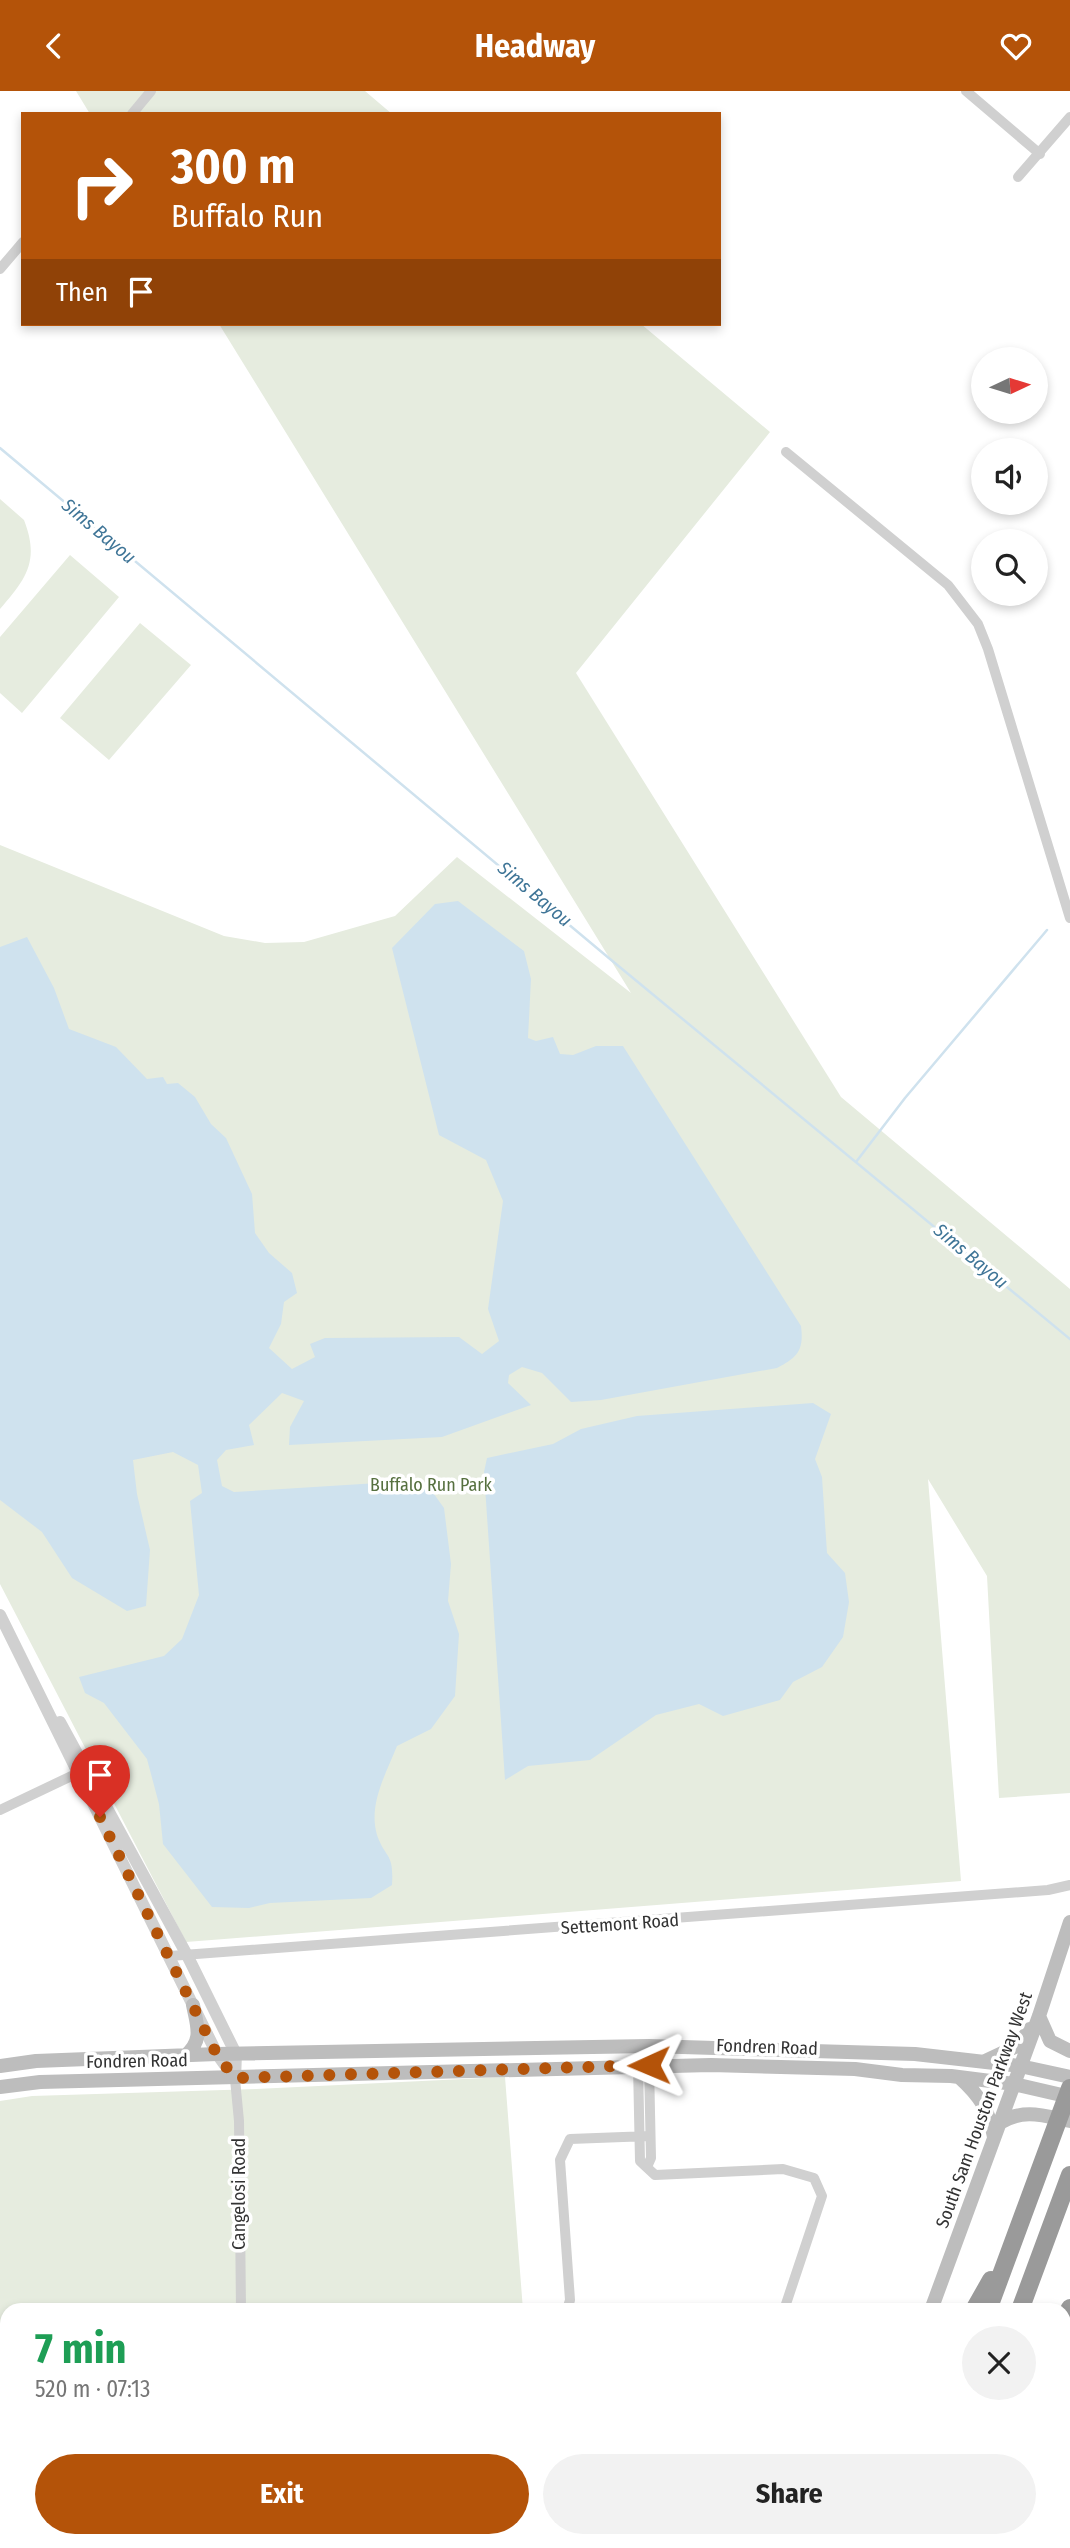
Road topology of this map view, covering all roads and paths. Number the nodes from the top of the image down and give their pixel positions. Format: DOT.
graph roads {
  1 [pos="151,91"];
  2 [pos="966,91"];
  3 [pos="134,112"];
  4 [pos="1070,117"];
  5 [pos="1040,154"];
  6 [pos="1018,177"];
  7 [pos="21,244"];
  8 [pos="0,269"];
  9 [pos="786,451"];
  10 [pos="1070,918"];
  11 [pos="0,1615"];
  12 [pos="83,1771"];
  13 [pos="0,1810"];
  14 [pos="1070,1885"];
  15 [pos="1070,1922"];
  16 [pos="187,1955"];
  17 [pos="170,1956"];
  18 [pos="192,2005"];
  19 [pos="1039,2017"];
  20 [pos="644,2046"];
  21 [pos="489,2048"];
  22 [pos="856,2051"];
  23 [pos="1070,2051"];
  24 [pos="351,2052"];
  25 [pos="236,2054"];
  26 [pos="217,2055"];
  27 [pos="185,2056"];
  28 [pos="37,2061"];
  29 [pos="982,2062"];
  30 [pos="644,2065"];
  31 [pos="0,2066"];
  32 [pos="1020,2066"];
  33 [pos="489,2069"];
  34 [pos="855,2069"];
  35 [pos="351,2074"];
  36 [pos="959,2077"];
  37 [pos="1070,2077"];
  38 [pos="235,2078"];
  39 [pos="40,2083"];
  40 [pos="1014,2084"];
  41 [pos="0,2087"];
  42 [pos="1070,2088"];
  43 [pos="1070,2097"];
  44 [pos="1070,2121"];
  45 [pos="1000,2123"];
  46 [pos="644,2137"];
  47 [pos="994,2139"];
  48 [pos="1070,2175"];
  49 [pos="1019,2228"];
  50 [pos="241,2303"];
  51 [pos="569,2303"];
  52 [pos="786,2303"];
  53 [pos="934,2303"];
  54 [pos="978,2303"];
  55 [pos="991,2303"];
  56 [pos="1023,2303"];
  1 -- 3 [label="street"];
  2 -- 5 [label="street"];
  4 -- 5 [label="street"];
  5 -- 6 [label="street"];
  7 -- 8 [label="street"];
  9 -- 10 [label="street"];
  11 -- 12 [label="street"];
  12 -- 13 [label="street"];
  12 -- 16 [label="street"];
  12 -- 17 [label="street"];
  14 -- 16 [label="street, Settemont Road"];
  15 -- 19 [label="main road, South Sam Houston Parkway West"];
  16 -- 17 [label="street, Settemont Road"];
  16 -- 25 [label="street"];
  17 -- 18 [label="street"];
  18 -- 26 [label="street"];
  18 -- 27 [label="main road"];
  19 -- 23 [label="main road"];
  19 -- 29 [label="main road"];
  19 -- 32 [label="main road, South Sam Houston Parkway West"];
  20 -- 21 [label="main road, Fondren Road"];
  20 -- 22 [label="main road, Fondren Road"];
  20 -- 30 [label="main road"];
  21 -- 24 [label="main road, Fondren Road"];
  21 -- 33 [label="main road"];
  22 -- 29 [label="main road, Fondren Road"];
  22 -- 34 [label="main road"];
  24 -- 25 [label="main road, Fondren Road"];
  24 -- 35 [label="main road"];
  25 -- 26 [label="main road, Fondren Road"];
  25 -- 38 [label="street"];
  26 -- 27 [label="main road, Fondren Road"];
  26 -- 38 [label="street"];
  27 -- 28 [label="main road, Fondren Road"];
  28 -- 31 [label="main road, Fondren Road"];
  28 -- 39 [label="main road"];
  29 -- 32 [label="main road, Fondren Road"];
  30 -- 33 [label="main road, Fondren Road"];
  30 -- 34 [label="main road, Fondren Road"];
  30 -- 46 [label="street"];
  32 -- 37 [label="main road, Fondren Road"];
  32 -- 40 [label="main road, South Sam Houston Parkway West"];
  33 -- 35 [label="main road, Fondren Road"];
  34 -- 36 [label="main road, Fondren Road"];
  35 -- 38 [label="main road, Fondren Road"];
  36 -- 40 [label="main road, Fondren Road"];
  36 -- 47 [label="main road"];
  38 -- 39 [label="main road, Fondren Road"];
  38 -- 50 [label="street, Cangelosi Road"];
  39 -- 41 [label="main road, Fondren Road"];
  40 -- 43 [label="main road, Fondren Road"];
  40 -- 45 [label="main road, South Sam Houston Parkway West"];
  42 -- 49 [label="highway"];
  44 -- 45 [label="main road"];
  45 -- 47 [label="main road, South Sam Houston Parkway West"];
  46 -- 51 [label="street"];
  46 -- 52 [label="street"];
  47 -- 53 [label="main road, South Sam Houston Parkway West"];
  48 -- 56 [label="highway"];
  49 -- 54 [label="highway"];
  49 -- 55 [label="highway"];
}
